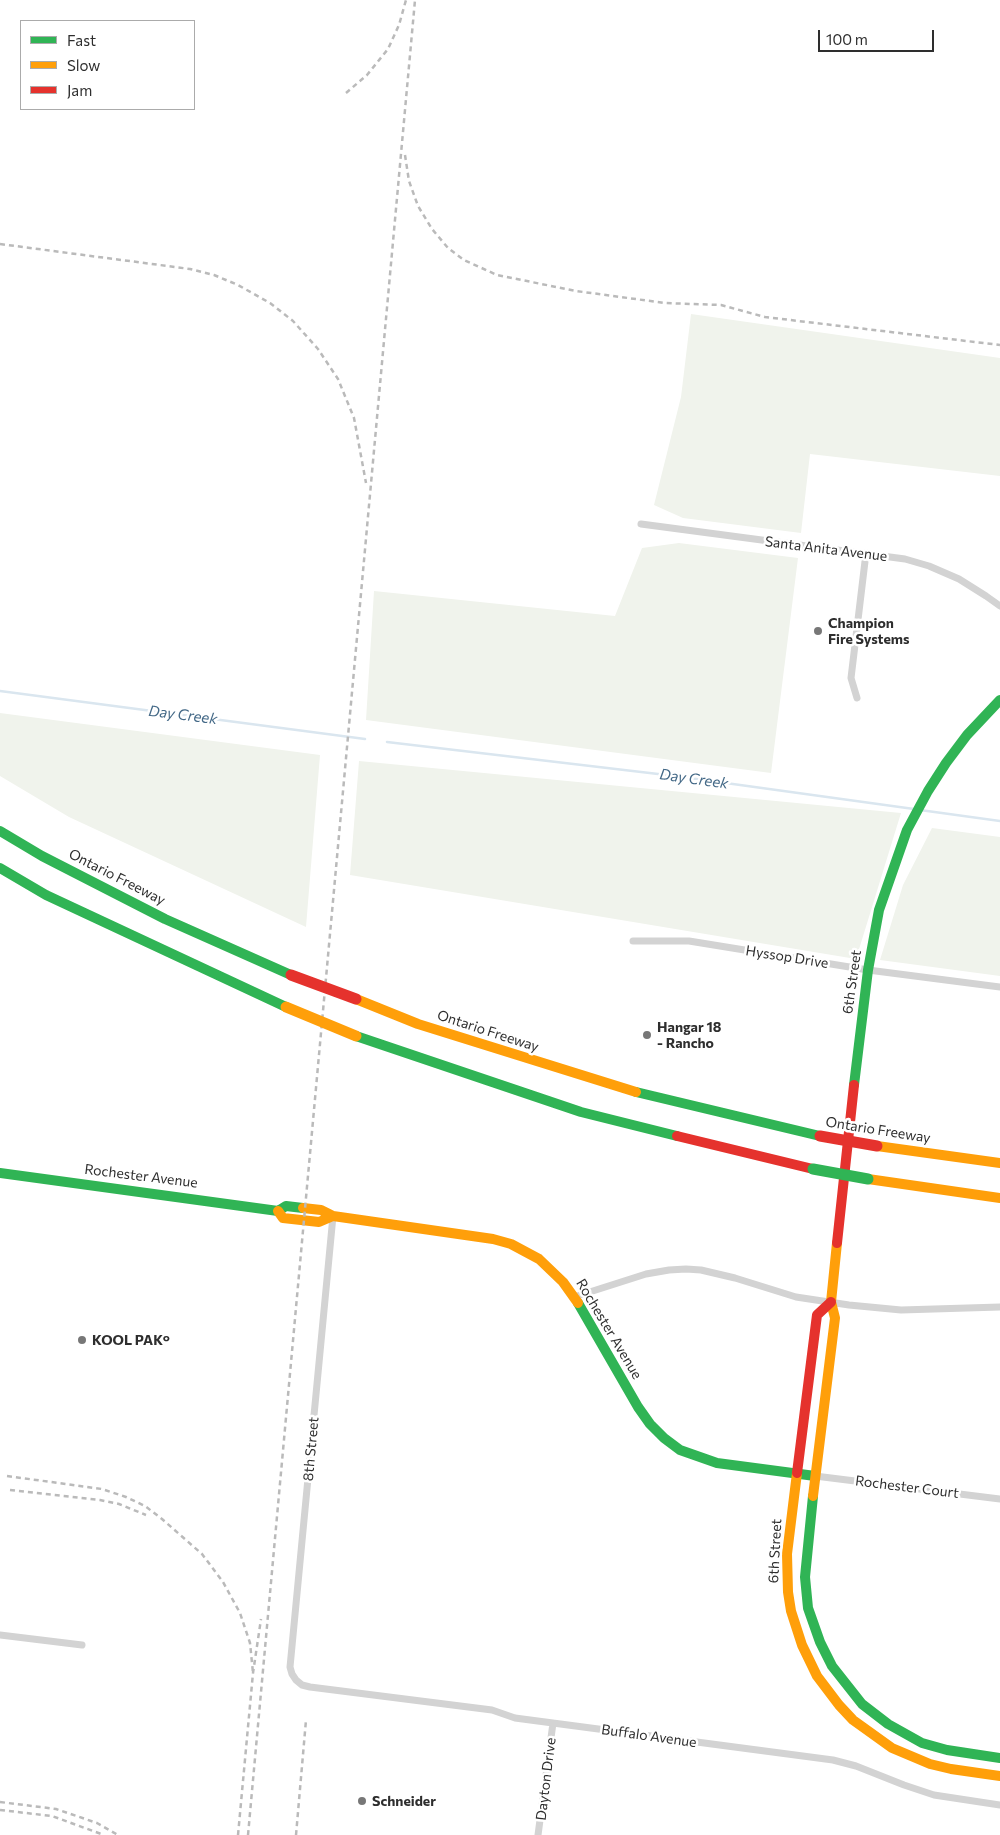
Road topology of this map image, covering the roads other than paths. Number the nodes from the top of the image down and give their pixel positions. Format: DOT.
graph roads {
  1 [pos="641,524"];
  2 [pos="866,553"];
  3 [pos="1000,606"];
  4 [pos="857,698"];
  5 [pos="1000,700"];
  6 [pos="0,831"];
  7 [pos="0,868"];
  8 [pos="633,941"];
  9 [pos="868,970"];
  10 [pos="1000,987"];
  11 [pos="1000,1163"];
  12 [pos="0,1173"];
  13 [pos="1000,1198"];
  14 [pos="333,1216"];
  15 [pos="574,1297"];
  16 [pos="831,1302"];
  17 [pos="1000,1307"];
  18 [pos="798,1473"];
  19 [pos="815,1476"];
  20 [pos="1000,1499"];
  21 [pos="0,1634"];
  22 [pos="82,1645"];
  23 [pos="296,1680"];
  24 [pos="553,1723"];
  25 [pos="1000,1758"];
  26 [pos="1000,1776"];
  27 [pos="1000,1805"];
  28 [pos="538,1835"];
  1 -- 2 [label="street, Santa Anita Avenue"];
  2 -- 3 [label="street, Santa Anita Avenue"];
  2 -- 4 [label="street"];
  5 -- 9 [label="main road, 6th Street"];
  6 -- 11 [label="main road, Ontario Freeway, bridge"];
  7 -- 13 [label="main road, bridge"];
  8 -- 9 [label="street, Hyssop Drive"];
  9 -- 10 [label="street, Hyssop Drive"];
  9 -- 16 [label="main road, 6th Street"];
  12 -- 14 [label="main road, Rochester Avenue"];
  14 -- 15 [label="main road, Rochester Avenue"];
  14 -- 23 [label="street, 8th Street"];
  15 -- 16 [label="street"];
  15 -- 18 [label="main road, Rochester Avenue"];
  16 -- 17 [label="street"];
  16 -- 18 [label="main road, 6th Street"];
  16 -- 19 [label="main road, 6th Street"];
  18 -- 19 [label="main road, Rochester Avenue"];
  18 -- 26 [label="main road, 6th Street"];
  19 -- 20 [label="street, Rochester Court"];
  19 -- 25 [label="main road, 6th Street"];
  21 -- 22 [label="street"];
  23 -- 24 [label="street, Buffalo Avenue"];
  24 -- 27 [label="street, Buffalo Avenue"];
  24 -- 28 [label="street, Dayton Drive"];
}
